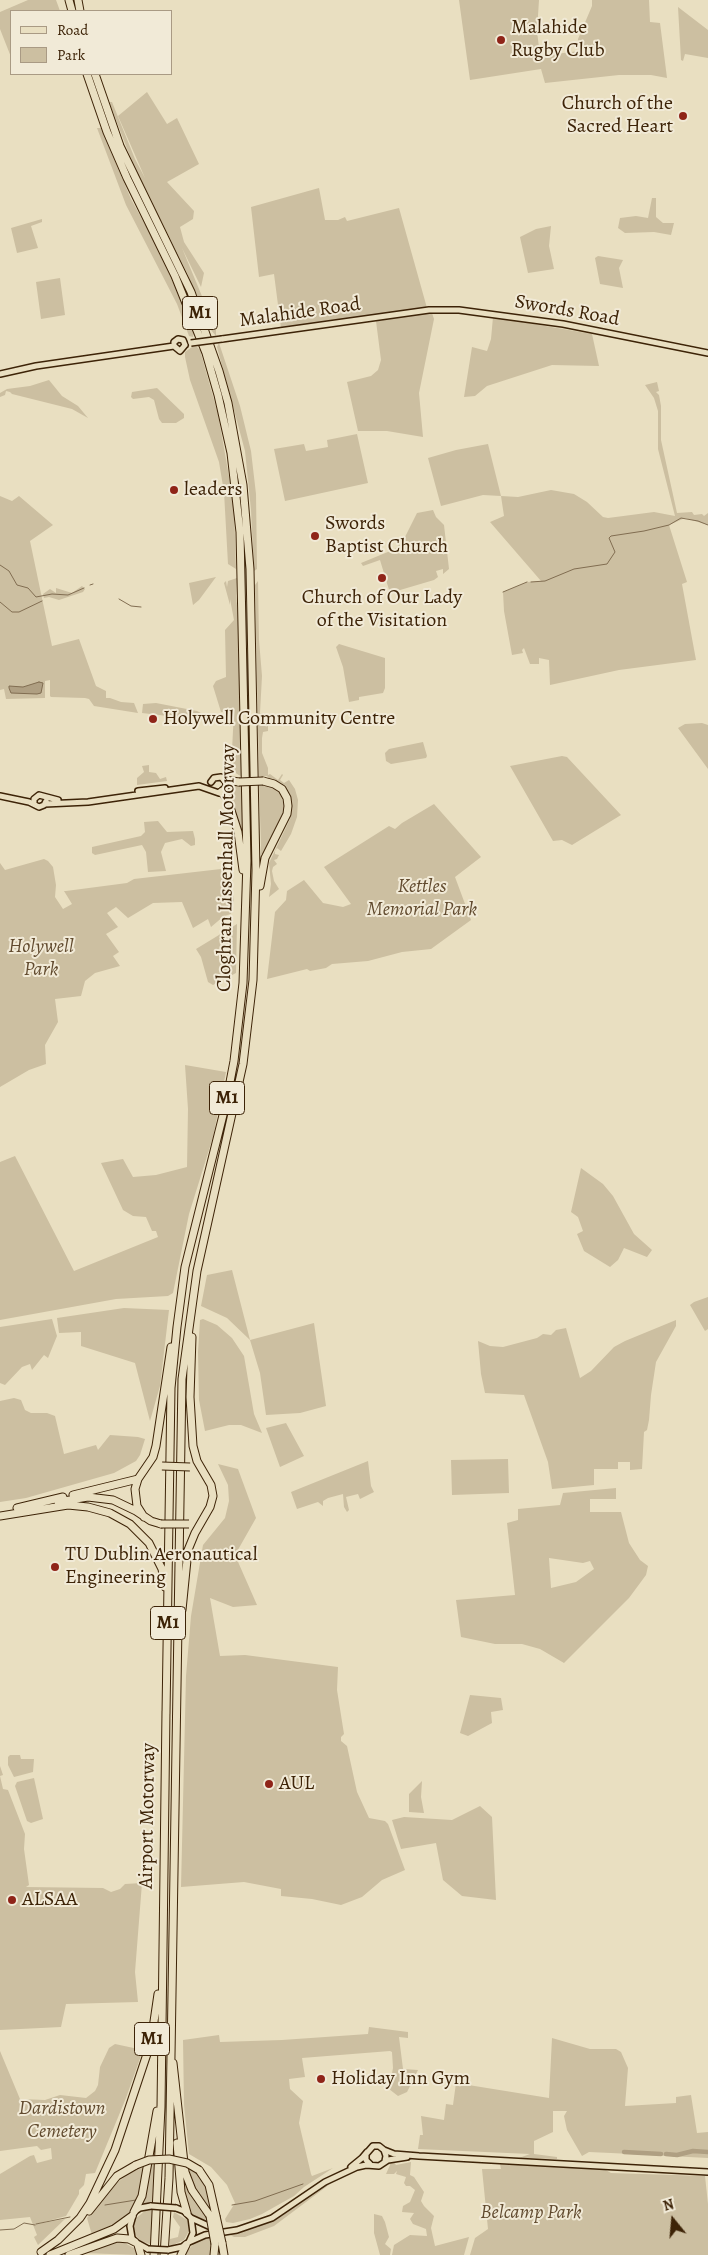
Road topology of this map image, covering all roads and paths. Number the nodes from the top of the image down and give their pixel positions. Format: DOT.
graph roads {
  1 [pos="87,75"];
  2 [pos="95,75"];
  3 [pos="420,311"];
  4 [pos="708,353"];
  5 [pos="0,374"];
  6 [pos="225,780"];
  7 [pos="211,782"];
  8 [pos="217,792"];
  9 [pos="0,795"];
  10 [pos="44,797"];
  11 [pos="35,798"];
  12 [pos="34,804"];
  13 [pos="45,804"];
  14 [pos="246,925"];
  15 [pos="253,980"];
  16 [pos="185,1267"];
  17 [pos="194,1287"];
  18 [pos="204,1474"];
  19 [pos="141,1476"];
  20 [pos="0,1515"];
  21 [pos="206,1515"];
  22 [pos="144,1517"];
  23 [pos="177,1691"];
  24 [pos="166,1714"];
  25 [pos="163,1894"];
  26 [pos="171,2022"];
  27 [pos="170,2046"];
  28 [pos="162,2052"];
  29 [pos="384,2150"];
  30 [pos="366,2152"];
  31 [pos="418,2156"];
  32 [pos="384,2161"];
  33 [pos="370,2164"];
  34 [pos="708,2172"];
  35 [pos="134,2214"];
  36 [pos="189,2216"];
  37 [pos="213,2216"];
  38 [pos="219,2243"];
  39 [pos="137,2244"];
  40 [pos="187,2244"];
  41 [pos="166,2252"];
  42 [pos="38,2254"];
  43 [pos="50,2255"];
  44 [pos="69,2255"];
  45 [pos="141,2255"];
  46 [pos="154,2255"];
  47 [pos="181,2255"];
  48 [pos="214,2255"];
  49 [pos="224,2255"];
  1 -- 14 [label="highway, Cloghran Lissenhall Motorway / M1"];
  2 -- 15 [label="highway, Cloghran Lissenhall Motorway / M1"];
  3 -- 4 [label="main road, Swords Road"];
  3 -- 5 [label="main road, Malahide Road, bridge"];
  6 -- 7 [label="main road"];
  6 -- 8 [label="main road"];
  6 -- 15 [label="highway, bridge"];
  7 -- 8 [label="main road"];
  7 -- 10 [label="main road"];
  8 -- 13 [label="main road"];
  8 -- 14 [label="highway"];
  9 -- 11 [label="main road"];
  9 -- 12 [label="main road"];
  10 -- 11 [label="main road"];
  10 -- 13 [label="main road"];
  11 -- 12 [label="main road"];
  12 -- 13 [label="main road"];
  14 -- 16 [label="highway, Cloghran Lissenhall Motorway / M1"];
  15 -- 17 [label="highway, Cloghran Lissenhall Motorway / M1"];
  16 -- 19 [label="highway, M1"];
  16 -- 24 [label="highway, Cloghran Lissenhall Motorway / M1"];
  17 -- 18 [label="highway"];
  17 -- 23 [label="highway, Cloghran Lissenhall Motorway / M1"];
  18 -- 19 [label="highway, bridge"];
  18 -- 21 [label="highway, M1"];
  19 -- 20 [label="highway"];
  19 -- 22 [label="highway, M1"];
  20 -- 22 [label="highway"];
  20 -- 24 [label="highway, Airport Motorway / M1"];
  21 -- 22 [label="highway, bridge"];
  21 -- 23 [label="highway, M1"];
  23 -- 26 [label="highway, Airport Motorway / M1"];
  24 -- 25 [label="highway, Airport Motorway / M1"];
  25 -- 28 [label="highway, Airport Motorway / M1"];
  25 -- 42 [label="highway, M1"];
  26 -- 27 [label="highway, Airport Motorway / M1"];
  26 -- 37 [label="highway"];
  27 -- 36 [label="highway"];
  27 -- 41 [label="highway, Airport Motorway / M1"];
  28 -- 35 [label="highway"];
  28 -- 46 [label="highway, Airport Motorway / M1"];
  29 -- 30 [label="main road"];
  29 -- 31 [label="main road"];
  29 -- 32 [label="main road"];
  30 -- 33 [label="main road"];
  30 -- 36 [label="main road"];
  31 -- 32 [label="main road"];
  31 -- 34 [label="main road"];
  32 -- 33 [label="main road"];
  33 -- 40 [label="main road"];
  35 -- 36 [label="main road, bridge"];
  35 -- 39 [label="main road"];
  35 -- 43 [label="highway"];
  36 -- 40 [label="main road"];
  37 -- 38 [label="highway, bridge"];
  37 -- 42 [label="highway, bridge"];
  38 -- 48 [label="highway"];
  38 -- 49 [label="highway"];
  39 -- 41 [label="main road, bridge"];
  39 -- 44 [label="highway"];
  39 -- 45 [label="highway"];
  40 -- 41 [label="main road"];
  40 -- 47 [label="highway"];
}
